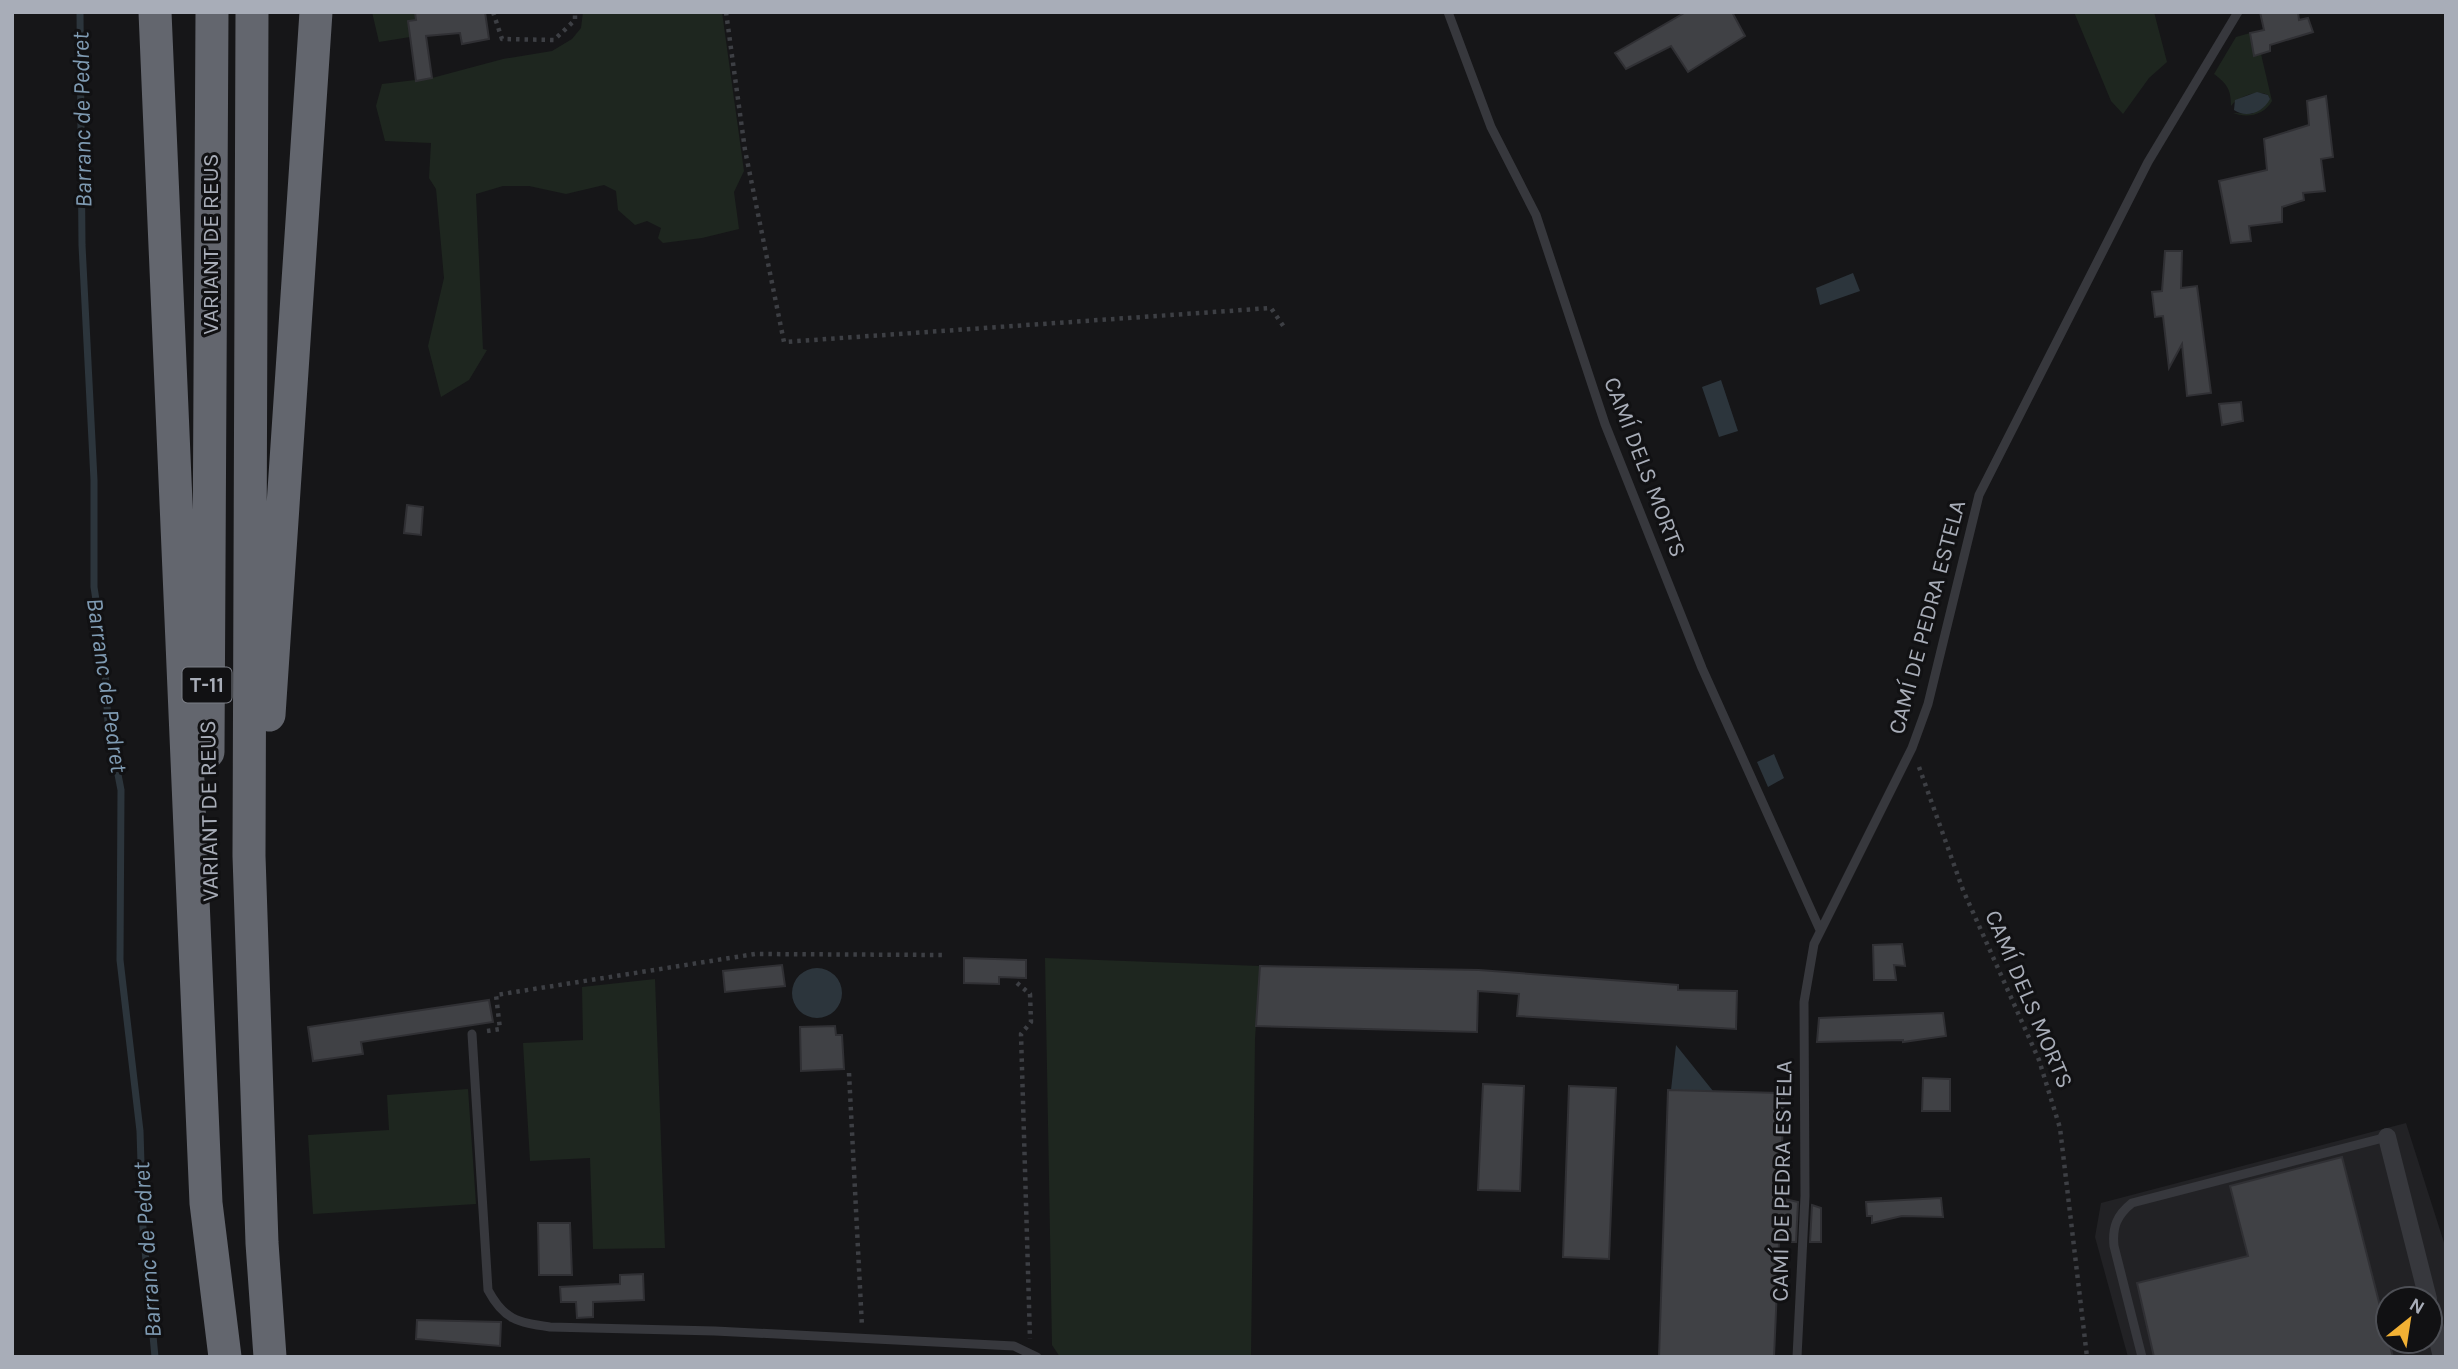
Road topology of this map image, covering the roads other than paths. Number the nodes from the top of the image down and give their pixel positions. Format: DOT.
graph roads {
  1 [pos="155,12"];
  2 [pos="212,12"];
  3 [pos="252,12"];
  4 [pos="316,12"];
  5 [pos="1448,12"];
  6 [pos="2238,12"];
  7 [pos="1821,930"];
  8 [pos="472,1034"];
  9 [pos="2387,1137"];
  10 [pos="262,1243"];
  11 [pos="2424,1285"];
  12 [pos="1034,1355"];
  13 [pos="225,1357"];
  14 [pos="232,1357"];
  15 [pos="270,1357"];
  16 [pos="1797,1357"];
  17 [pos="2142,1357"];
  1 -- 13 [label="highway"];
  2 -- 14 [label="highway, VARIANT DE REUS / T-11"];
  3 -- 10 [label="highway, VARIANT DE REUS / T-11"];
  4 -- 10 [label="highway"];
  5 -- 7 [label="lane, CAMÍ DELS MORTS"];
  6 -- 7 [label="lane, CAMÍ DE PEDRA ESTELA"];
  7 -- 16 [label="lane, CAMÍ DE PEDRA ESTELA"];
  8 -- 12 [label="lane"];
  9 -- 11 [label="street"];
  9 -- 17 [label="lane"];
  10 -- 15 [label="highway, VARIANT DE REUS / T-11"];
}
